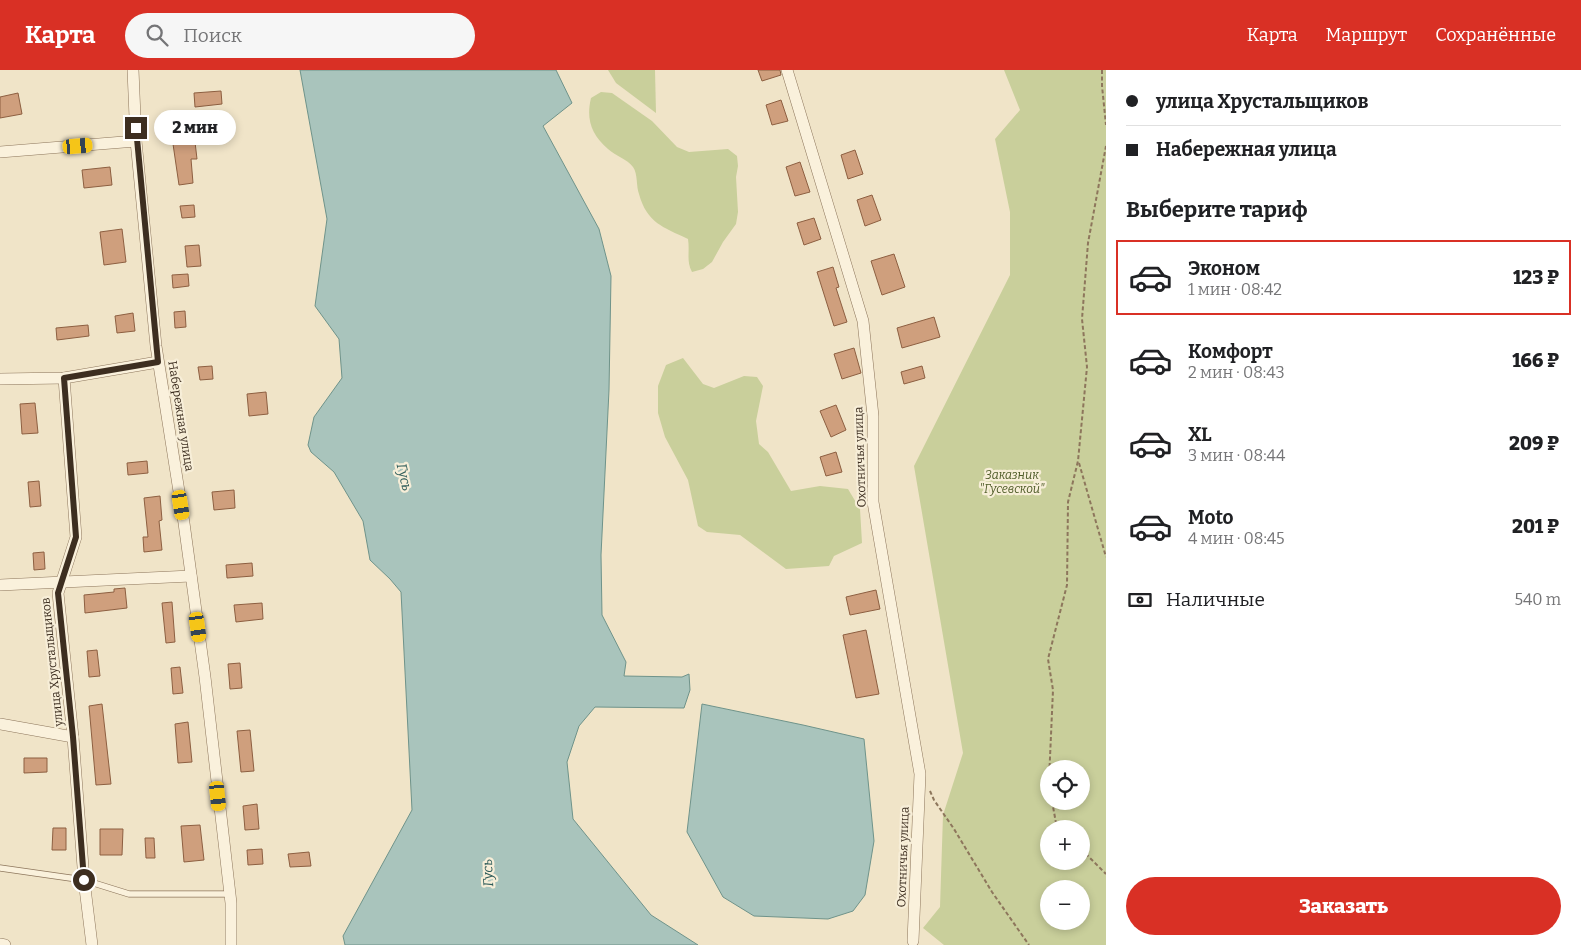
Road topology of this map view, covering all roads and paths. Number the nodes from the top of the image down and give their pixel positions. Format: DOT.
graph roads {
  1 [pos="133,70"];
  2 [pos="787,70"];
  3 [pos="1102,70"];
  4 [pos="1106,125"];
  5 [pos="136,141"];
  6 [pos="1106,146"];
  7 [pos="0,152"];
  8 [pos="158,362"];
  9 [pos="64,378"];
  10 [pos="0,379"];
  11 [pos="1078,461"];
  12 [pos="1106,557"];
  13 [pos="191,576"];
  14 [pos="62,581"];
  15 [pos="0,585"];
  16 [pos="0,724"];
  17 [pos="73,737"];
  18 [pos="1050,760"];
  19 [pos="927,784"];
  20 [pos="1090,858"];
  21 [pos="0,868"];
  22 [pos="1106,874"];
  23 [pos="84,880"];
  24 [pos="230,894"];
  25 [pos="913,941"];
  26 [pos="0,944"];
  27 [pos="5,945"];
  28 [pos="92,945"];
  29 [pos="231,945"];
  30 [pos="1029,945"];
  1 -- 5 [label="street, Набережная улица"];
  2 -- 25 [label="street, Охотничья улица"];
  3 -- 4 [label="path"];
  5 -- 7 [label="street"];
  5 -- 8 [label="street, Набережная улица"];
  6 -- 11 [label="path"];
  8 -- 9 [label="street"];
  8 -- 13 [label="street, Набережная улица"];
  9 -- 10 [label="street"];
  9 -- 14 [label="street, улица Хрустальщиков"];
  11 -- 12 [label="path"];
  11 -- 18 [label="path"];
  13 -- 14 [label="street"];
  13 -- 24 [label="street, Набережная улица"];
  14 -- 15 [label="street"];
  14 -- 17 [label="street, улица Хрустальщиков"];
  16 -- 17 [label="street"];
  17 -- 23 [label="street, улица Хрустальщиков"];
  19 -- 30 [label="path"];
  20 -- 22 [label="path"];
  21 -- 23 [label="lane"];
  23 -- 24 [label="lane"];
  23 -- 28 [label="street, улица Хрустальщиков"];
  24 -- 29 [label="street, Набережная улица"];
  26 -- 27 [label="street"];
}
